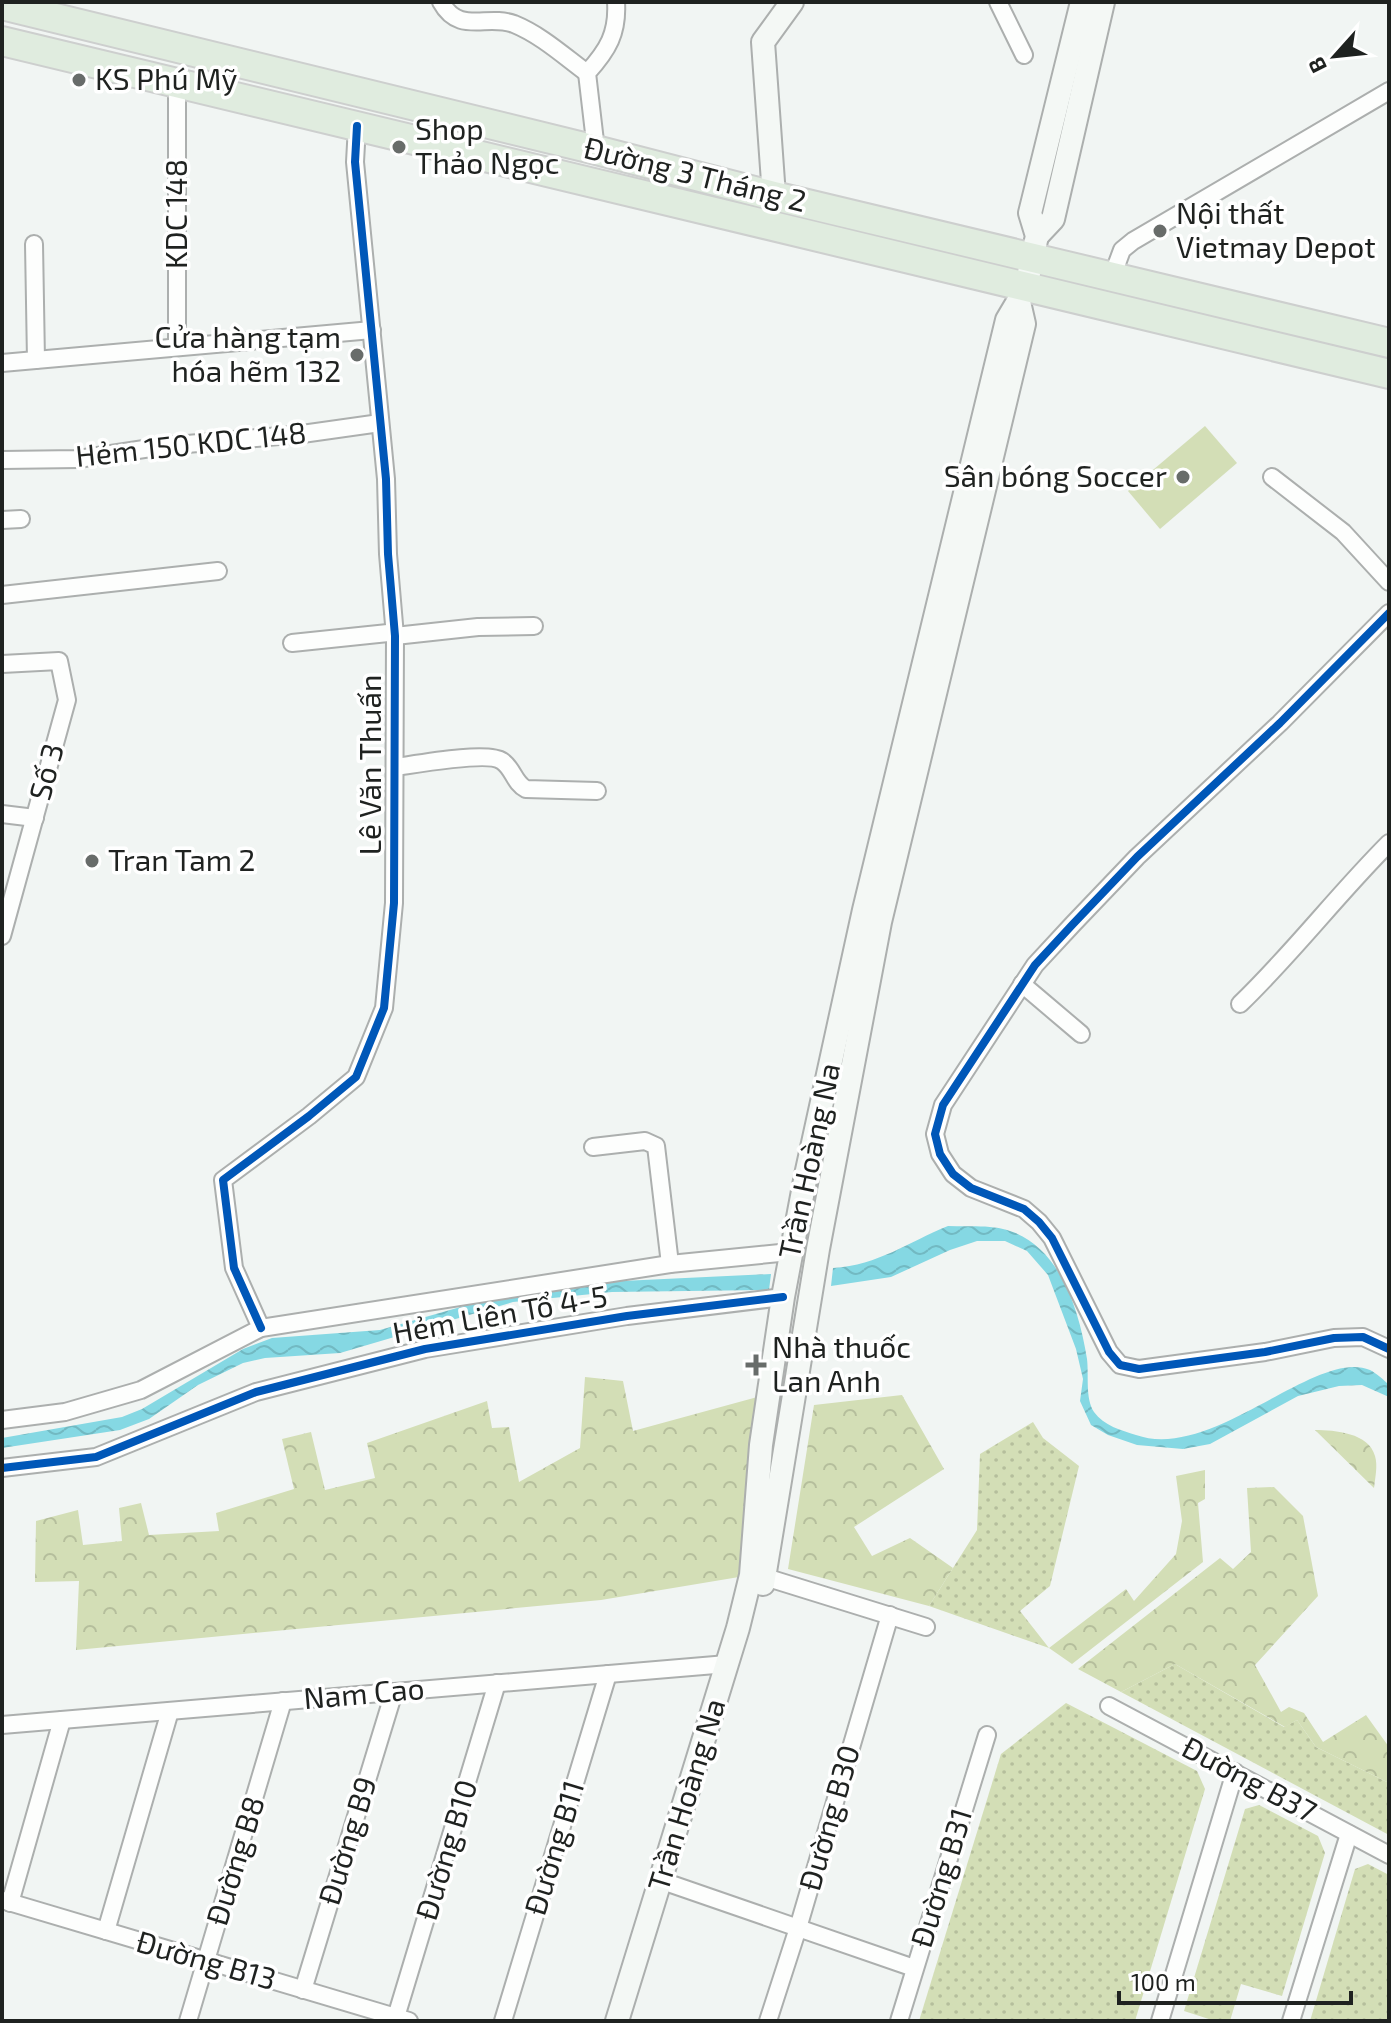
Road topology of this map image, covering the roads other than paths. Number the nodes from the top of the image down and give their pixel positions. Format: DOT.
graph roads {
  1 [pos="441,2"];
  2 [pos="616,2"];
  3 [pos="792,2"];
  4 [pos="998,2"];
  5 [pos="1082,2"];
  6 [pos="1103,2"];
  7 [pos="13,8"];
  8 [pos="93,28"];
  9 [pos="11,43"];
  10 [pos="1024,55"];
  11 [pos="86,60"];
  12 [pos="587,73"];
  13 [pos="177,82"];
  14 [pos="1389,91"];
  15 [pos="357,126"];
  16 [pos="596,150"];
  17 [pos="774,196"];
  18 [pos="34,244"];
  19 [pos="1034,247"];
  20 [pos="1112,277"];
  21 [pos="1022,295"];
  22 [pos="372,330"];
  23 [pos="1389,343"];
  24 [pos="177,346"];
  25 [pos="36,360"];
  26 [pos="2,363"];
  27 [pos="1389,374"];
  28 [pos="380,423"];
  29 [pos="2,460"];
  30 [pos="1272,477"];
  31 [pos="21,519"];
  32 [pos="2,520"];
  33 [pos="218,571"];
  34 [pos="1389,582"];
  35 [pos="2,595"];
  36 [pos="1389,613"];
  37 [pos="534,626"];
  38 [pos="395,636"];
  39 [pos="292,643"];
  40 [pos="2,664"];
  41 [pos="396,767"];
  42 [pos="597,791"];
  43 [pos="2,814"];
  44 [pos="35,818"];
  45 [pos="1389,843"];
  46 [pos="2,934"];
  47 [pos="1022,984"];
  48 [pos="1240,1004"];
  49 [pos="1081,1034"];
  50 [pos="593,1147"];
  51 [pos="818,1249"];
  52 [pos="790,1252"];
  53 [pos="670,1264"];
  54 [pos="783,1297"];
  55 [pos="810,1297"];
  56 [pos="261,1328"];
  57 [pos="1388,1346"];
  58 [pos="2,1420"];
  59 [pos="2,1468"];
  60 [pos="765,1577"];
  61 [pos="890,1615"];
  62 [pos="926,1627"];
  63 [pos="727,1664"];
  64 [pos="608,1674"];
  65 [pos="497,1683"];
  66 [pos="394,1692"];
  67 [pos="283,1701"];
  68 [pos="1109,1706"];
  69 [pos="170,1711"];
  70 [pos="62,1720"];
  71 [pos="2,1725"];
  72 [pos="987,1735"];
  73 [pos="1235,1772"];
  74 [pos="1349,1834"];
  75 [pos="1389,1855"];
  76 [pos="671,1884"];
  77 [pos="6,1901"];
  78 [pos="798,1928"];
  79 [pos="106,1931"];
  80 [pos="206,1961"];
  81 [pos="914,1968"];
  82 [pos="303,1990"];
  83 [pos="403,2019"];
  84 [pos="188,2021"];
  85 [pos="503,2021"];
  86 [pos="617,2021"];
  87 [pos="630,2021"];
  88 [pos="768,2021"];
  89 [pos="899,2021"];
  90 [pos="1160,2021"];
  91 [pos="1291,2021"];
  1 -- 12 [label="street"];
  2 -- 12 [label="street"];
  3 -- 17 [label="main road"];
  4 -- 10 [label="street"];
  5 -- 19 [label="main road, Trần Hoàng Na"];
  6 -- 19 [label="main road, Trần Hoàng Na"];
  7 -- 8 [label="highway, Đường 3 Tháng 2"];
  7 -- 9 [label="highway"];
  8 -- 11 [label="highway"];
  8 -- 16 [label="highway, Đường 3 Tháng 2"];
  9 -- 11 [label="highway, Đường 3 Tháng 2"];
  11 -- 13 [label="highway, Đường 3 Tháng 2"];
  12 -- 16 [label="street"];
  13 -- 15 [label="highway, Đường 3 Tháng 2"];
  13 -- 24 [label="street, KDC 148"];
  14 -- 20 [label="street"];
  15 -- 21 [label="highway, Đường 3 Tháng 2"];
  15 -- 22 [label="street, Lê Văn Thuấn"];
  16 -- 17 [label="highway, Đường 3 Tháng 2"];
  17 -- 19 [label="highway, Đường 3 Tháng 2"];
  18 -- 25 [label="street"];
  19 -- 20 [label="highway, Đường 3 Tháng 2"];
  19 -- 21 [label="main road, Trần Hoàng Na"];
  20 -- 23 [label="highway, Đường 3 Tháng 2"];
  21 -- 27 [label="highway, Đường 3 Tháng 2"];
  21 -- 51 [label="main road, Trần Hoàng Na"];
  21 -- 52 [label="main road, Trần Hoàng Na"];
  22 -- 24 [label="street"];
  22 -- 28 [label="street, Lê Văn Thuấn"];
  24 -- 25 [label="street"];
  25 -- 26 [label="street"];
  28 -- 29 [label="street, Hẻm 150 KDC 148"];
  28 -- 38 [label="street, Lê Văn Thuấn"];
  30 -- 34 [label="street"];
  31 -- 32 [label="street"];
  33 -- 35 [label="street"];
  36 -- 47 [label="street"];
  37 -- 38 [label="street"];
  38 -- 39 [label="street"];
  38 -- 41 [label="street, Lê Văn Thuấn"];
  40 -- 44 [label="street, Số 3"];
  41 -- 42 [label="street"];
  41 -- 56 [label="street, Lê Văn Thuấn"];
  43 -- 44 [label="street"];
  44 -- 46 [label="street, Số 3"];
  45 -- 48 [label="street"];
  47 -- 49 [label="street"];
  47 -- 57 [label="street"];
  50 -- 53 [label="street"];
  51 -- 52 [label="main road"];
  51 -- 55 [label="main road, Trần Hoàng Na"];
  52 -- 53 [label="street"];
  52 -- 54 [label="main road, Trần Hoàng Na"];
  53 -- 56 [label="street"];
  54 -- 55 [label="main road"];
  54 -- 59 [label="street, Hẻm Liên Tổ 4-5"];
  54 -- 63 [label="main road, Trần Hoàng Na"];
  55 -- 60 [label="main road, Trần Hoàng Na"];
  56 -- 58 [label="street"];
  60 -- 61 [label="street"];
  60 -- 76 [label="main road, Trần Hoàng Na"];
  61 -- 62 [label="street"];
  61 -- 78 [label="street, Đường B30"];
  63 -- 64 [label="street, Nam Cao"];
  63 -- 86 [label="main road, Trần Hoàng Na"];
  64 -- 65 [label="street, Nam Cao"];
  64 -- 85 [label="street, Đường B11"];
  65 -- 66 [label="street, Nam Cao"];
  65 -- 83 [label="street, Đường B10"];
  66 -- 67 [label="street, Nam Cao"];
  66 -- 82 [label="street, Đường B9"];
  67 -- 69 [label="street, Nam Cao"];
  67 -- 80 [label="street, Đường B8"];
  68 -- 73 [label="street, Đường B37"];
  69 -- 70 [label="street, Nam Cao"];
  69 -- 79 [label="street"];
  70 -- 71 [label="street, Nam Cao"];
  70 -- 77 [label="street"];
  72 -- 81 [label="street, Đường B31"];
  73 -- 74 [label="street, Đường B37"];
  73 -- 90 [label="street"];
  74 -- 75 [label="street, Đường B37"];
  74 -- 91 [label="street"];
  76 -- 78 [label="street"];
  76 -- 87 [label="main road, Trần Hoàng Na"];
  77 -- 79 [label="street, Đường B13"];
  78 -- 81 [label="street"];
  78 -- 88 [label="street, Đường B30"];
  79 -- 80 [label="street, Đường B13"];
  80 -- 82 [label="street, Đường B13"];
  80 -- 84 [label="street, Đường B8"];
  81 -- 89 [label="street, Đường B31"];
  82 -- 83 [label="street, Đường B13"];
}
